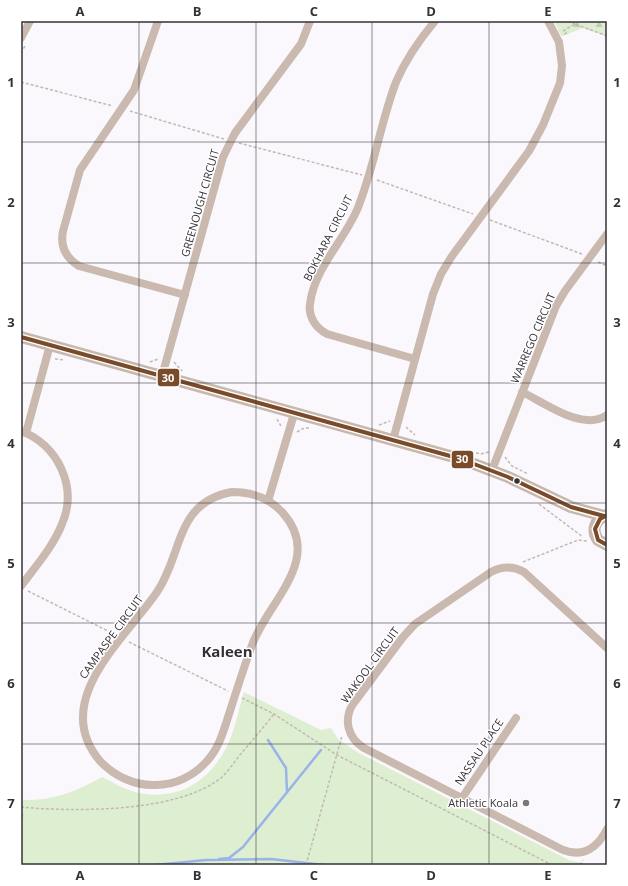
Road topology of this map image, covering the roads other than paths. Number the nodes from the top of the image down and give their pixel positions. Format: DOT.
graph roads {
  1 [pos="30,21"];
  2 [pos="158,21"];
  3 [pos="310,21"];
  4 [pos="435,21"];
  5 [pos="548,21"];
  6 [pos="21,38"];
  7 [pos="607,234"];
  8 [pos="184,295"];
  9 [pos="21,337"];
  10 [pos="49,351"];
  11 [pos="415,359"];
  12 [pos="162,376"];
  13 [pos="522,392"];
  14 [pos="294,414"];
  15 [pos="607,415"];
  16 [pos="23,432"];
  17 [pos="393,440"];
  18 [pos="492,470"];
  19 [pos="268,501"];
  20 [pos="571,508"];
  21 [pos="606,516"];
  22 [pos="594,528"];
  23 [pos="607,545"];
  24 [pos="24,588"];
  25 [pos="607,648"];
  26 [pos="516,718"];
  27 [pos="462,798"];
  28 [pos="607,829"];
  1 -- 6 [label="street"];
  2 -- 8 [label="street"];
  3 -- 8 [label="street, GREENOUGH CIRCUIT"];
  4 -- 11 [label="street, BOKHARA CIRCUIT"];
  5 -- 11 [label="street"];
  7 -- 13 [label="street, WARREGO CIRCUIT"];
  8 -- 12 [label="street, GREENOUGH CIRCUIT"];
  9 -- 10 [label="street"];
  10 -- 12 [label="street"];
  10 -- 16 [label="street"];
  11 -- 17 [label="street"];
  12 -- 14 [label="street"];
  13 -- 15 [label="street, WARREGO CIRCUIT"];
  13 -- 18 [label="street, WARREGO CIRCUIT"];
  14 -- 17 [label="street"];
  14 -- 19 [label="street"];
  16 -- 24 [label="street"];
  17 -- 18 [label="street"];
  18 -- 20 [label="street"];
  19 -- 19 [label="street, CAMPASPE CIRCUIT"];
  20 -- 21 [label="street"];
  20 -- 22 [label="street"];
  21 -- 22 [label="street"];
  22 -- 23 [label="street"];
  25 -- 27 [label="street, WAKOOL CIRCUIT"];
  26 -- 27 [label="street, NASSAU PLACE"];
  27 -- 28 [label="street"];
}
